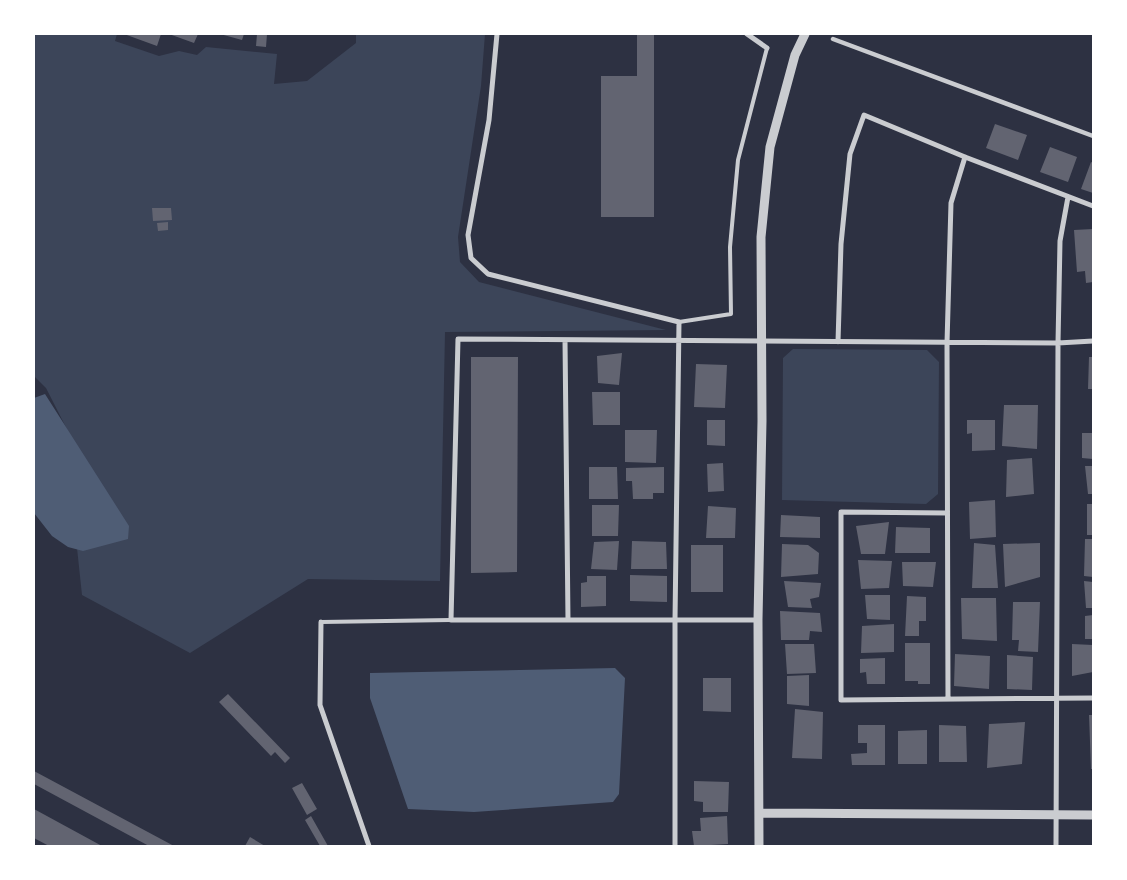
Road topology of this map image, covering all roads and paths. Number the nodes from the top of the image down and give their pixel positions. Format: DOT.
graph roads {
  1 [pos="497,34"];
  2 [pos="747,34"];
  3 [pos="805,34"];
  4 [pos="833,39"];
  5 [pos="767,48"];
  6 [pos="1093,136"];
  7 [pos="965,157"];
  8 [pos="1068,197"];
  9 [pos="1093,206"];
  10 [pos="679,322"];
  11 [pos="565,340"];
  12 [pos="678,341"];
  13 [pos="762,341"];
  14 [pos="1093,341"];
  15 [pos="838,342"];
  16 [pos="947,343"];
  17 [pos="1058,343"];
  18 [pos="947,513"];
  19 [pos="451,620"];
  20 [pos="568,620"];
  21 [pos="675,620"];
  22 [pos="758,620"];
  23 [pos="321,622"];
  24 [pos="1093,698"];
  25 [pos="948,699"];
  26 [pos="1056,699"];
  27 [pos="759,813"];
  28 [pos="1056,814"];
  29 [pos="1093,815"];
  30 [pos="369,846"];
  31 [pos="675,846"];
  32 [pos="759,846"];
  33 [pos="1056,846"];
  1 -- 10 [label="street"];
  2 -- 5 [label="street"];
  3 -- 13 [label="street"];
  4 -- 6 [label="street"];
  5 -- 10 [label="lane"];
  7 -- 8 [label="street"];
  7 -- 15 [label="street"];
  7 -- 16 [label="street"];
  8 -- 9 [label="street"];
  8 -- 17 [label="street"];
  10 -- 12 [label="street"];
  11 -- 12 [label="street"];
  11 -- 19 [label="street"];
  11 -- 20 [label="street"];
  12 -- 13 [label="street"];
  12 -- 21 [label="street"];
  13 -- 15 [label="street"];
  13 -- 22 [label="street"];
  14 -- 17 [label="street"];
  15 -- 16 [label="street"];
  16 -- 17 [label="street"];
  16 -- 18 [label="street"];
  17 -- 26 [label="street"];
  18 -- 25 [label="street"];
  18 -- 25 [label="street"];
  19 -- 20 [label="street"];
  19 -- 23 [label="lane"];
  20 -- 21 [label="street"];
  21 -- 22 [label="street"];
  21 -- 31 [label="street"];
  22 -- 27 [label="street"];
  23 -- 30 [label="street"];
  24 -- 26 [label="street"];
  25 -- 26 [label="street"];
  26 -- 28 [label="street"];
  27 -- 28 [label="street"];
  27 -- 32 [label="street"];
  28 -- 29 [label="street"];
  28 -- 33 [label="street"];
}
